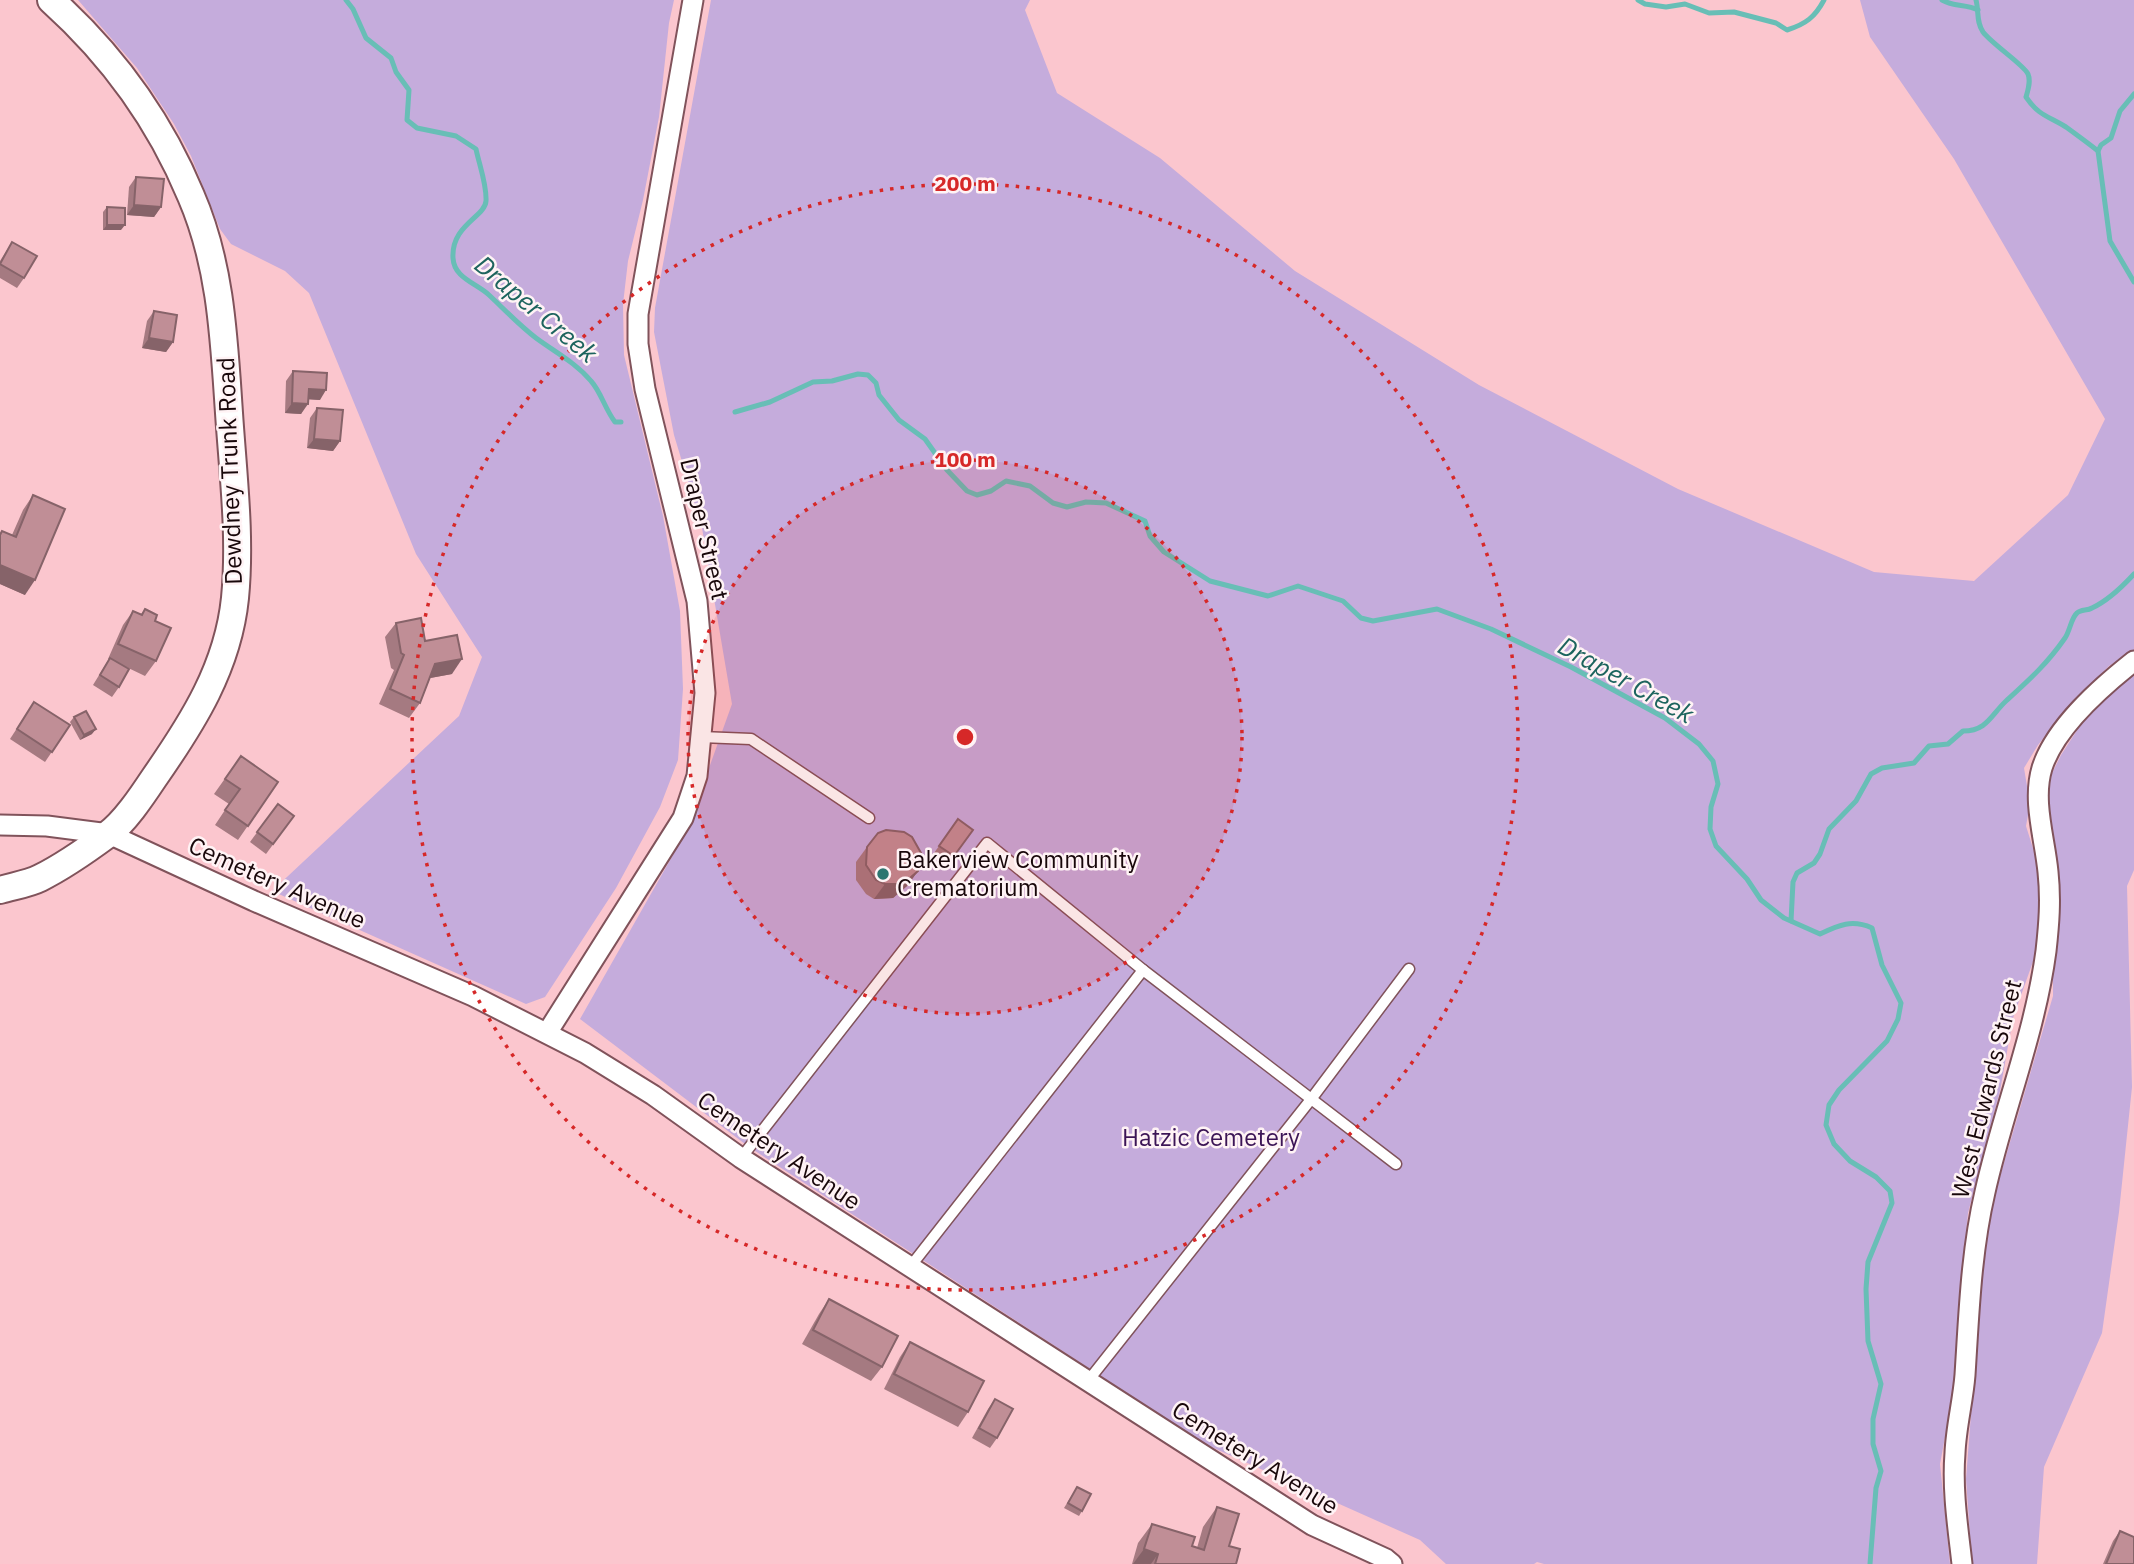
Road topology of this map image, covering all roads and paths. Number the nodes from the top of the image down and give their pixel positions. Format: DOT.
graph roads {
  1 [pos="51,0"];
  2 [pos="693,0"];
  3 [pos="2134,661"];
  4 [pos="701,737"];
  5 [pos="869,818"];
  6 [pos="0,825"];
  7 [pos="110,834"];
  8 [pos="0,890"];
  9 [pos="1409,969"];
  10 [pos="1143,970"];
  11 [pos="547,1033"];
  12 [pos="1312,1098"];
  13 [pos="741,1158"];
  14 [pos="1396,1164"];
  15 [pos="910,1267"];
  16 [pos="1088,1381"];
  17 [pos="1392,1564"];
  18 [pos="1962,1564"];
  1 -- 7 [label="main road, Dewdney Trunk Road"];
  2 -- 4 [label="street, Draper Street"];
  3 -- 18 [label="street, West Edwards Street"];
  4 -- 5 [label="lane"];
  4 -- 11 [label="street, Draper Street"];
  6 -- 7 [label="street, Cemetery Avenue"];
  7 -- 8 [label="main road, Dewdney Trunk Road"];
  7 -- 11 [label="street, Cemetery Avenue"];
  9 -- 12 [label="lane"];
  10 -- 12 [label="lane"];
  10 -- 13 [label="lane"];
  10 -- 15 [label="lane"];
  11 -- 13 [label="street, Cemetery Avenue"];
  12 -- 14 [label="lane"];
  12 -- 16 [label="lane"];
  13 -- 15 [label="street, Cemetery Avenue"];
  15 -- 16 [label="street, Cemetery Avenue"];
  16 -- 17 [label="street, Cemetery Avenue"];
}
